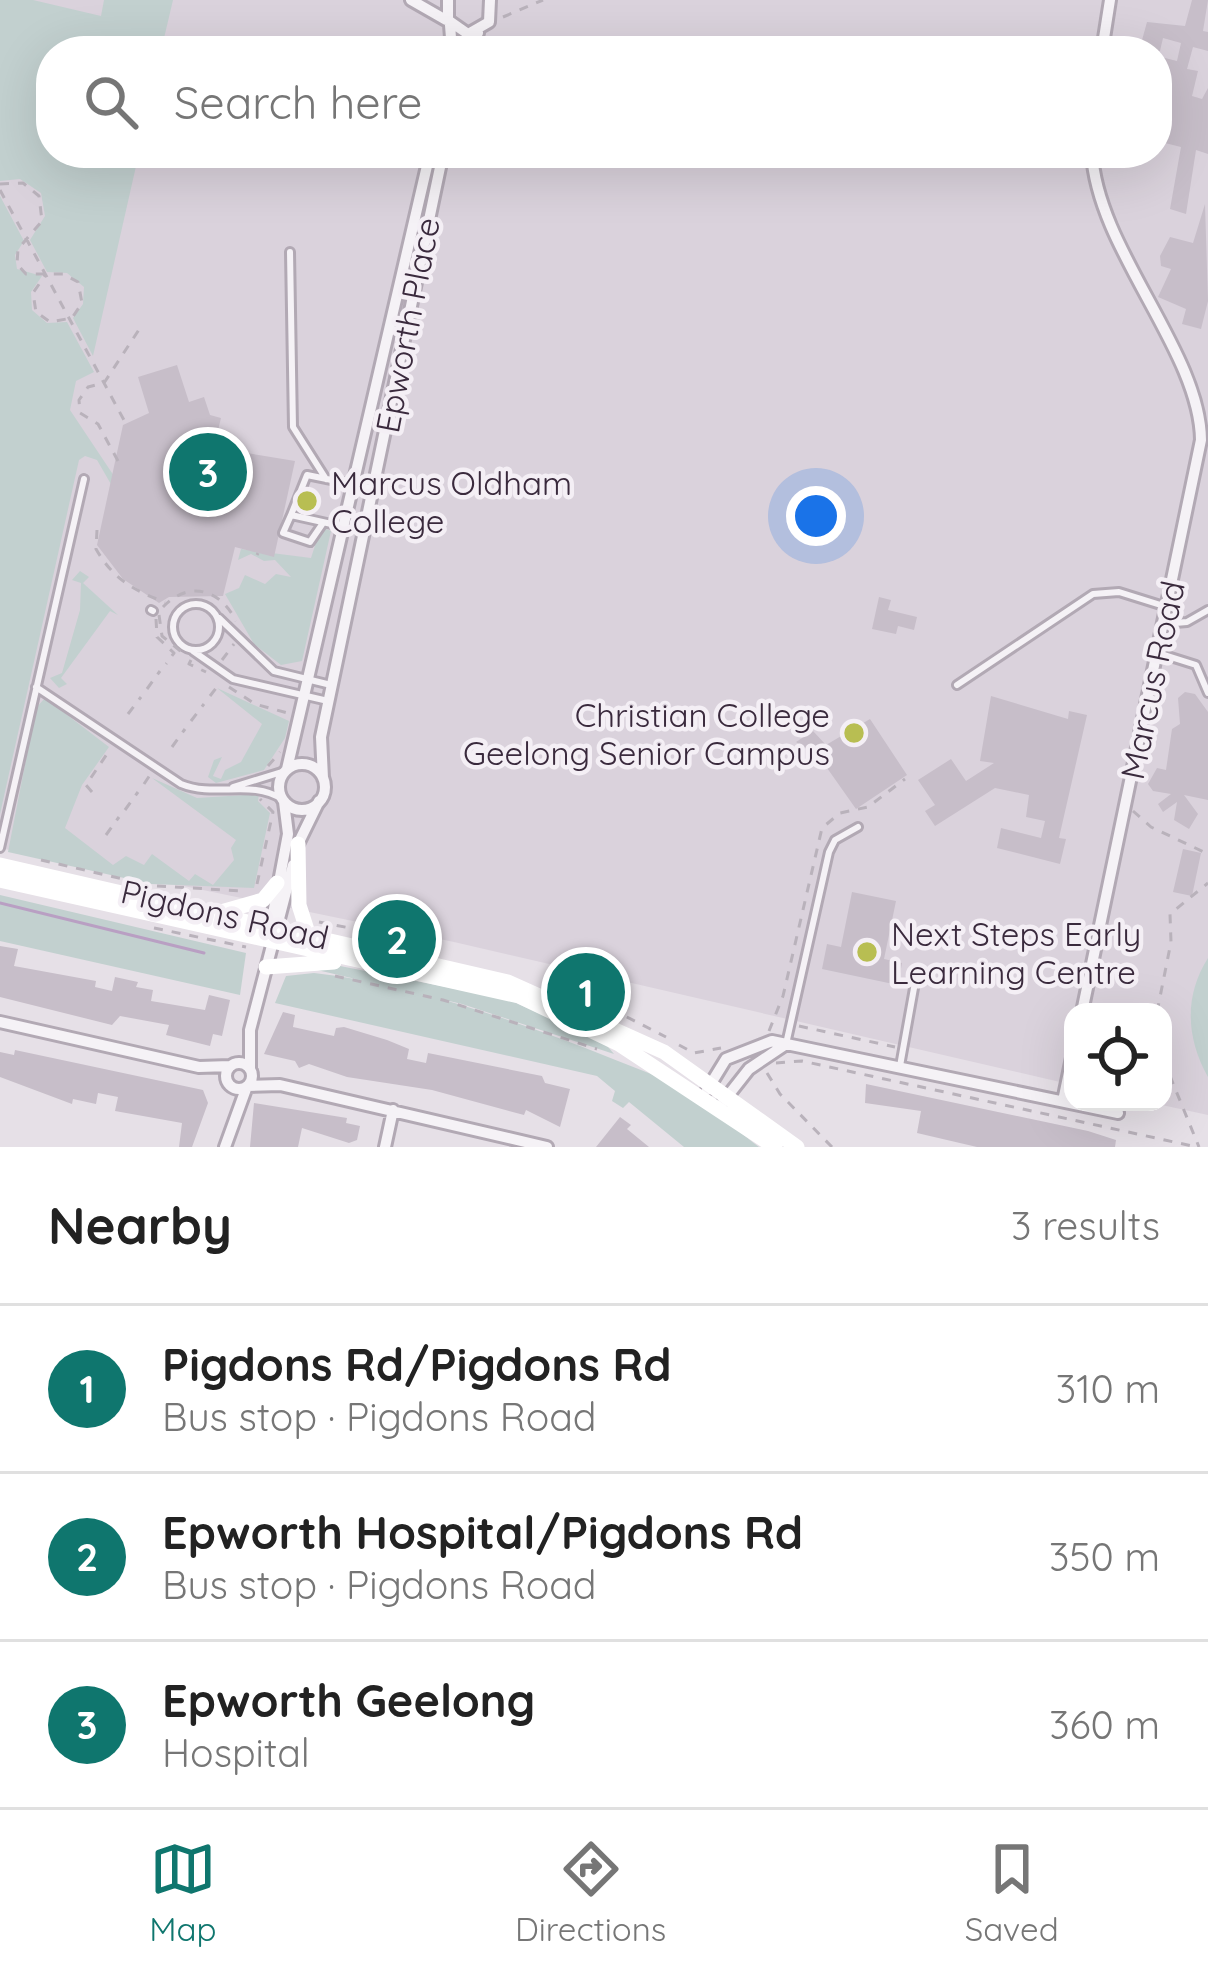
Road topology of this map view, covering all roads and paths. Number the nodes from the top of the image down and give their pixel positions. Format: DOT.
graph roads {
  1 [pos="411,0"];
  2 [pos="448,0"];
  3 [pos="490,0"];
  4 [pos="543,0"];
  5 [pos="1111,0"];
  6 [pos="497,16"];
  7 [pos="449,22"];
  8 [pos="480,31"];
  9 [pos="450,36"];
  10 [pos="477,36"];
  11 [pos="1105,36"];
  12 [pos="427,168"];
  13 [pos="440,168"];
  14 [pos="1096,168"];
  15 [pos="0,187"];
  16 [pos="27,240"];
  17 [pos="290,252"];
  18 [pos="46,274"];
  19 [pos="70,319"];
  20 [pos="142,325"];
  21 [pos="104,383"];
  22 [pos="1204,419"];
  23 [pos="125,422"];
  24 [pos="118,461"];
  25 [pos="84,479"];
  26 [pos="326,479"];
  27 [pos="355,485"];
  28 [pos="373,489"];
  29 [pos="291,514"];
  30 [pos="323,523"];
  31 [pos="346,527"];
  32 [pos="98,530"];
  33 [pos="363,531"];
  34 [pos="1167,607"];
  35 [pos="1208,610"];
  36 [pos="217,615"];
  37 [pos="1163,624"];
  38 [pos="235,642"];
  39 [pos="192,650"];
  40 [pos="1158,653"];
  41 [pos="166,664"];
  42 [pos="219,664"];
  43 [pos="1196,665"];
  44 [pos="1208,668"];
  45 [pos="160,671"];
  46 [pos="221,681"];
  47 [pos="311,682"];
  48 [pos="957,685"];
  49 [pos="331,686"];
  50 [pos="36,687"];
  51 [pos="147,689"];
  52 [pos="1208,693"];
  53 [pos="209,696"];
  54 [pos="141,697"];
  55 [pos="308,697"];
  56 [pos="328,701"];
  57 [pos="204,704"];
  58 [pos="128,714"];
  59 [pos="190,722"];
  60 [pos="185,729"];
  61 [pos="108,742"];
  62 [pos="172,746"];
  63 [pos="286,771"];
  64 [pos="151,774"];
  65 [pos="322,778"];
  66 [pos="904,779"];
  67 [pos="144,784"];
  68 [pos="230,789"];
  69 [pos="92,791"];
  70 [pos="138,792"];
  71 [pos="261,796"];
  72 [pos="283,800"];
  73 [pos="320,801"];
  74 [pos="1125,809"];
  75 [pos="124,810"];
  76 [pos="119,818"];
  77 [pos="858,827"];
  78 [pos="106,835"];
  79 [pos="298,844"];
  80 [pos="0,848"];
  81 [pos="1208,854"];
  82 [pos="31,860"];
  83 [pos="0,865"];
  84 [pos="0,880"];
  85 [pos="278,883"];
  86 [pos="1208,883"];
  87 [pos="218,913"];
  88 [pos="273,930"];
  89 [pos="308,933"];
  90 [pos="266,967"];
  91 [pos="325,972"];
  92 [pos="916,977"];
  93 [pos="473,984"];
  94 [pos="1084,1003"];
  95 [pos="1158,1003"];
  96 [pos="774,1019"];
  97 [pos="0,1022"];
  98 [pos="796,1026"];
  99 [pos="250,1030"];
  100 [pos="786,1044"];
  101 [pos="897,1048"];
  102 [pos="605,1051"];
  103 [pos="231,1065"];
  104 [pos="901,1066"];
  105 [pos="200,1067"];
  106 [pos="250,1069"];
  107 [pos="1172,1082"];
  108 [pos="228,1084"];
  109 [pos="280,1085"];
  110 [pos="248,1086"];
  111 [pos="707,1089"];
  112 [pos="1064,1096"];
  113 [pos="724,1100"];
  114 [pos="1063,1101"];
  115 [pos="393,1110"];
  116 [pos="1118,1113"];
  117 [pos="231,1116"];
  118 [pos="225,1147"];
  119 [pos="385,1147"];
  120 [pos="547,1147"];
  121 [pos="775,1147"];
  122 [pos="797,1147"];
  123 [pos="832,1147"];
  124 [pos="1198,1147"];
  1 -- 7 [label="street"];
  2 -- 7 [label="street"];
  3 -- 6 [label="street"];
  4 -- 6 [label="path"];
  5 -- 11 [label="street"];
  6 -- 8 [label="street"];
  7 -- 8 [label="street"];
  7 -- 9 [label="street"];
  8 -- 10 [label="street"];
  12 -- 27 [label="street, Epworth Place"];
  13 -- 28 [label="street, Epworth Place"];
  14 -- 22 [label="street, Marcus Road"];
  15 -- 16 [label="path"];
  15 -- 16 [label="path"];
  16 -- 18 [label="path"];
  16 -- 18 [label="path"];
  17 -- 26 [label="lane"];
  18 -- 19 [label="path"];
  18 -- 19 [label="path"];
  18 -- 19 [label="path"];
  19 -- 21 [label="path"];
  20 -- 21 [label="path"];
  21 -- 23 [label="path"];
  21 -- 24 [label="path"];
  22 -- 34 [label="street, Marcus Road"];
  25 -- 50 [label="lane"];
  26 -- 27 [label="lane"];
  26 -- 29 [label="lane"];
  27 -- 28 [label="lane"];
  27 -- 31 [label="street, Epworth Place"];
  28 -- 33 [label="street, Epworth Place"];
  29 -- 30 [label="lane"];
  29 -- 30 [label="lane"];
  30 -- 31 [label="lane"];
  31 -- 33 [label="lane"];
  31 -- 47 [label="street, Epworth Place"];
  32 -- 41 [label="path"];
  33 -- 49 [label="street, Epworth Place"];
  34 -- 37 [label="street, Marcus Road"];
  34 -- 48 [label="lane"];
  35 -- 37 [label="lane"];
  36 -- 39 [label="lane"];
  36 -- 39 [label="lane"];
  36 -- 47 [label="lane"];
  37 -- 40 [label="street, Marcus Road"];
  38 -- 42 [label="path"];
  39 -- 55 [label="lane"];
  40 -- 43 [label="lane"];
  40 -- 74 [label="street, Marcus Road"];
  43 -- 44 [label="lane"];
  43 -- 52 [label="lane"];
  45 -- 51 [label="path"];
  46 -- 53 [label="path"];
  47 -- 49 [label="lane"];
  47 -- 55 [label="street, Epworth Place"];
  49 -- 56 [label="street, Epworth Place"];
  50 -- 68 [label="lane"];
  50 -- 80 [label="lane"];
  54 -- 58 [label="path"];
  55 -- 56 [label="lane"];
  55 -- 63 [label="street, Epworth Place"];
  56 -- 65 [label="street, Epworth Place"];
  57 -- 59 [label="path"];
  60 -- 62 [label="path"];
  61 -- 69 [label="path"];
  63 -- 65 [label="street"];
  63 -- 68 [label="lane"];
  63 -- 72 [label="street"];
  64 -- 67 [label="path"];
  65 -- 73 [label="street"];
  66 -- 96 [label="path"];
  68 -- 72 [label="lane"];
  70 -- 75 [label="path"];
  71 -- 82 [label="path"];
  72 -- 73 [label="street"];
  72 -- 85 [label="street"];
  73 -- 79 [label="street"];
  74 -- 81 [label="path"];
  74 -- 94 [label="street, Marcus Road"];
  76 -- 78 [label="path"];
  77 -- 100 [label="lane"];
  79 -- 88 [label="street"];
  79 -- 89 [label="street"];
  83 -- 87 [label="street, Pigdons Road"];
  84 -- 88 [label="street, Pigdons Road"];
  85 -- 87 [label="street"];
  85 -- 88 [label="street"];
  86 -- 95 [label="path"];
  87 -- 88 [label="street, Pigdons Road"];
  88 -- 89 [label="street, Pigdons Road"];
  88 -- 90 [label="street"];
  88 -- 93 [label="street, Pigdons Road"];
  89 -- 111 [label="street, Pigdons Road"];
  90 -- 93 [label="street"];
  90 -- 99 [label="street"];
  91 -- 102 [label="path"];
  92 -- 104 [label="lane"];
  93 -- 111 [label="street, Pigdons Road"];
  97 -- 105 [label="street"];
  98 -- 101 [label="path"];
  99 -- 103 [label="street"];
  99 -- 106 [label="street"];
  100 -- 104 [label="street"];
  100 -- 111 [label="street"];
  100 -- 113 [label="street"];
  103 -- 105 [label="street"];
  103 -- 106 [label="street"];
  103 -- 108 [label="street"];
  104 -- 114 [label="street"];
  105 -- 108 [label="street"];
  106 -- 109 [label="street"];
  106 -- 110 [label="street"];
  107 -- 124 [label="path"];
  108 -- 110 [label="street"];
  108 -- 117 [label="street"];
  109 -- 110 [label="street"];
  109 -- 115 [label="street"];
  110 -- 117 [label="street"];
  111 -- 113 [label="street, Pigdons Road"];
  112 -- 114 [label="street"];
  113 -- 121 [label="street, Pigdons Road"];
  113 -- 122 [label="street, Pigdons Road"];
  114 -- 116 [label="street"];
  115 -- 119 [label="street"];
  115 -- 120 [label="street"];
  117 -- 118 [label="street"];
  123 -- 124 [label="path"];
}
